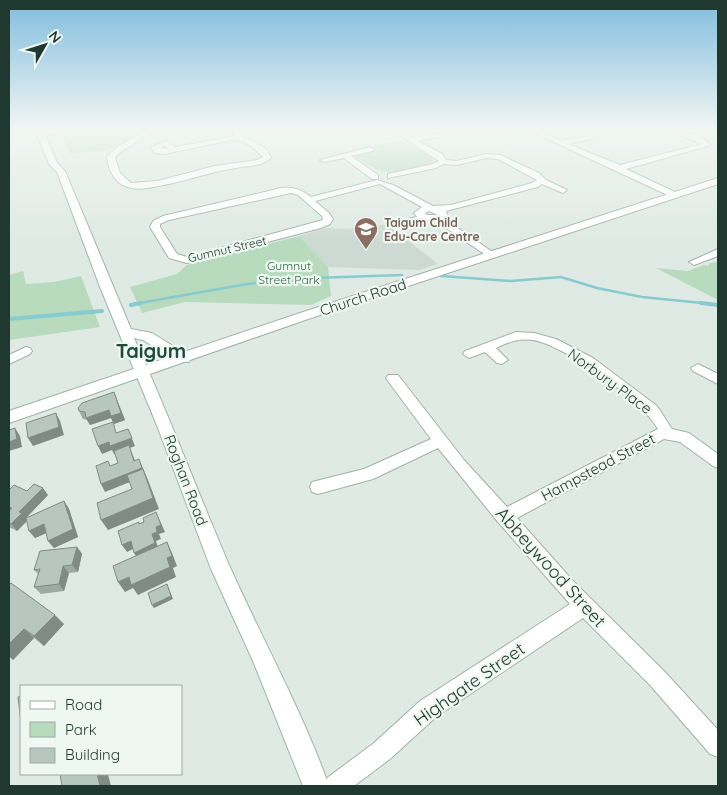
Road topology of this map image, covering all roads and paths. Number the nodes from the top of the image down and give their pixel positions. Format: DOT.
graph roads {
  1 [pos="55,166"];
  2 [pos="61,166"];
  3 [pos="114,166"];
  4 [pos="231,166"];
  5 [pos="361,166"];
  6 [pos="436,166"];
  7 [pos="519,166"];
  8 [pos="614,166"];
  9 [pos="626,166"];
  10 [pos="619,168"];
  11 [pos="61,171"];
  12 [pos="382,180"];
  13 [pos="542,181"];
  14 [pos="718,181"];
  15 [pos="563,190"];
  16 [pos="674,195"];
  17 [pos="309,200"];
  18 [pos="434,213"];
  19 [pos="391,225"];
  20 [pos="717,254"];
  21 [pos="490,255"];
  22 [pos="694,262"];
  23 [pos="127,333"];
  24 [pos="487,347"];
  25 [pos="26,351"];
  26 [pos="469,354"];
  27 [pos="184,358"];
  28 [pos="9,360"];
  29 [pos="502,360"];
  30 [pos="698,368"];
  31 [pos="143,372"];
  32 [pos="393,378"];
  33 [pos="718,380"];
  34 [pos="9,417"];
  35 [pos="667,433"];
  36 [pos="440,441"];
  37 [pos="718,462"];
  38 [pos="318,487"];
  39 [pos="504,517"];
  40 [pos="584,606"];
  41 [pos="718,746"];
  42 [pos="316,786"];
  43 [pos="335,786"];
  1 -- 11 [label="main road, Roghan Road"];
  2 -- 11 [label="main road, Roghan Road"];
  3 -- 4 [label="street"];
  5 -- 12 [label="street"];
  6 -- 12 [label="street"];
  7 -- 13 [label="street"];
  8 -- 10 [label="street"];
  9 -- 10 [label="street"];
  10 -- 16 [label="street"];
  11 -- 23 [label="main road, Roghan Road"];
  12 -- 17 [label="street"];
  12 -- 18 [label="street"];
  13 -- 15 [label="street"];
  13 -- 18 [label="street"];
  14 -- 16 [label="main road, Church Road"];
  16 -- 21 [label="main road, Church Road"];
  17 -- 17 [label="street, Gumnut Street"];
  18 -- 19 [label="street"];
  18 -- 21 [label="street"];
  20 -- 22 [label="street"];
  21 -- 27 [label="main road, Church Road"];
  23 -- 27 [label="main road"];
  23 -- 31 [label="main road, Roghan Road"];
  24 -- 26 [label="street, Norbury Place"];
  24 -- 29 [label="street"];
  24 -- 35 [label="street, Norbury Place"];
  25 -- 28 [label="street"];
  27 -- 31 [label="main road, Church Road"];
  30 -- 33 [label="street"];
  31 -- 34 [label="main road, Church Road"];
  31 -- 42 [label="main road, Roghan Road"];
  32 -- 36 [label="street, Abbeywood Street"];
  35 -- 37 [label="street, Hampstead Street"];
  35 -- 39 [label="street, Hampstead Street"];
  36 -- 38 [label="street"];
  36 -- 39 [label="street, Abbeywood Street"];
  39 -- 40 [label="street, Abbeywood Street"];
  40 -- 41 [label="street, Abbeywood Street"];
  40 -- 43 [label="street, Highgate Street"];
}
